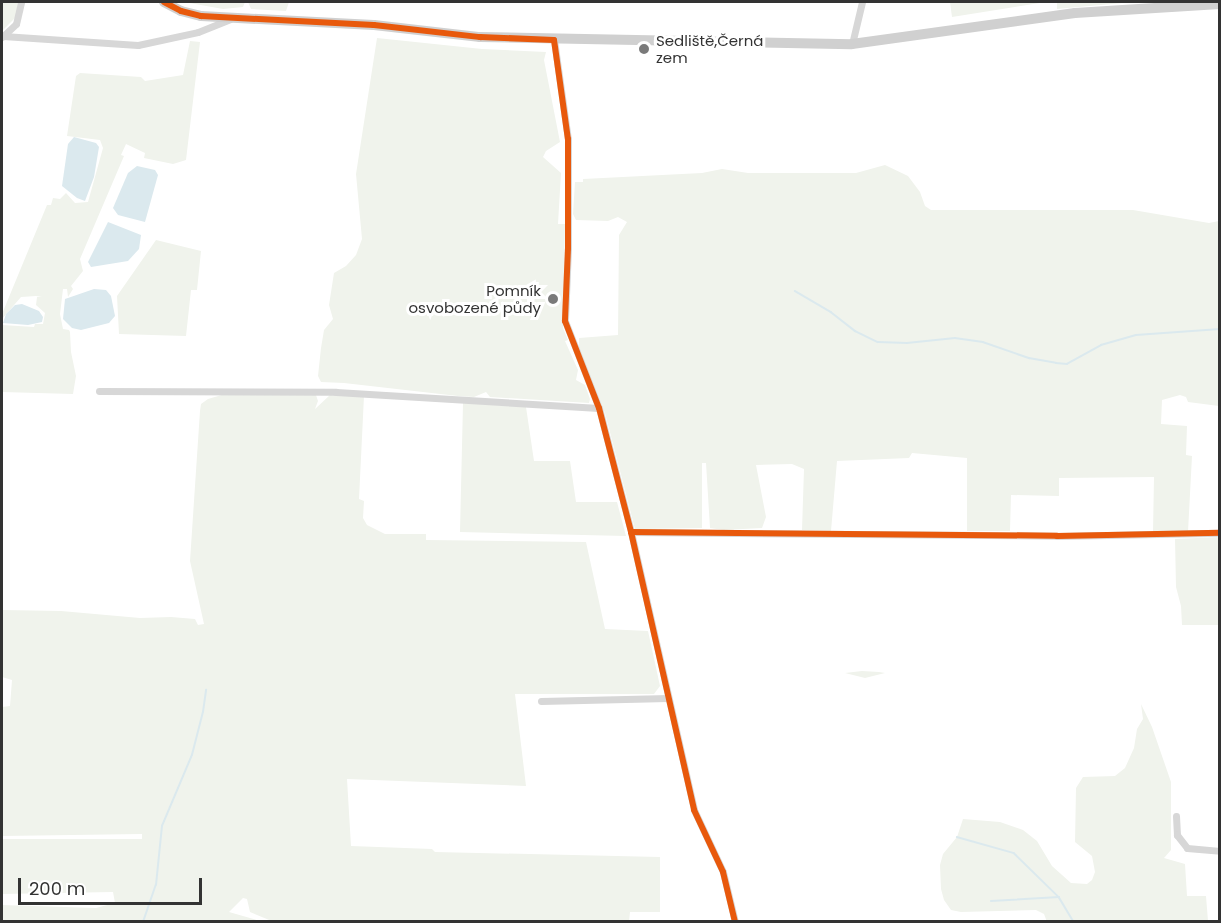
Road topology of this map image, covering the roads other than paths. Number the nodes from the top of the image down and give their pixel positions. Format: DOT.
graph roads {
  1 [pos="21,2"];
  2 [pos="164,2"];
  3 [pos="862,2"];
  4 [pos="1220,4"];
  5 [pos="233,18"];
  6 [pos="2,37"];
  7 [pos="554,40"];
  8 [pos="852,44"];
  9 [pos="99,391"];
  10 [pos="599,408"];
  11 [pos="631,532"];
  12 [pos="1220,534"];
  13 [pos="669,698"];
  14 [pos="541,701"];
  15 [pos="1176,816"];
  16 [pos="1220,851"];
  17 [pos="735,921"];
  1 -- 6 [label="street"];
  2 -- 5 [label="main road"];
  3 -- 8 [label="street"];
  4 -- 8 [label="main road"];
  5 -- 6 [label="street"];
  5 -- 7 [label="main road"];
  7 -- 8 [label="main road"];
  7 -- 10 [label="street"];
  9 -- 10 [label="street"];
  10 -- 11 [label="street"];
  11 -- 12 [label="street"];
  11 -- 13 [label="street"];
  13 -- 14 [label="street"];
  13 -- 17 [label="street"];
  15 -- 16 [label="street"];
}
